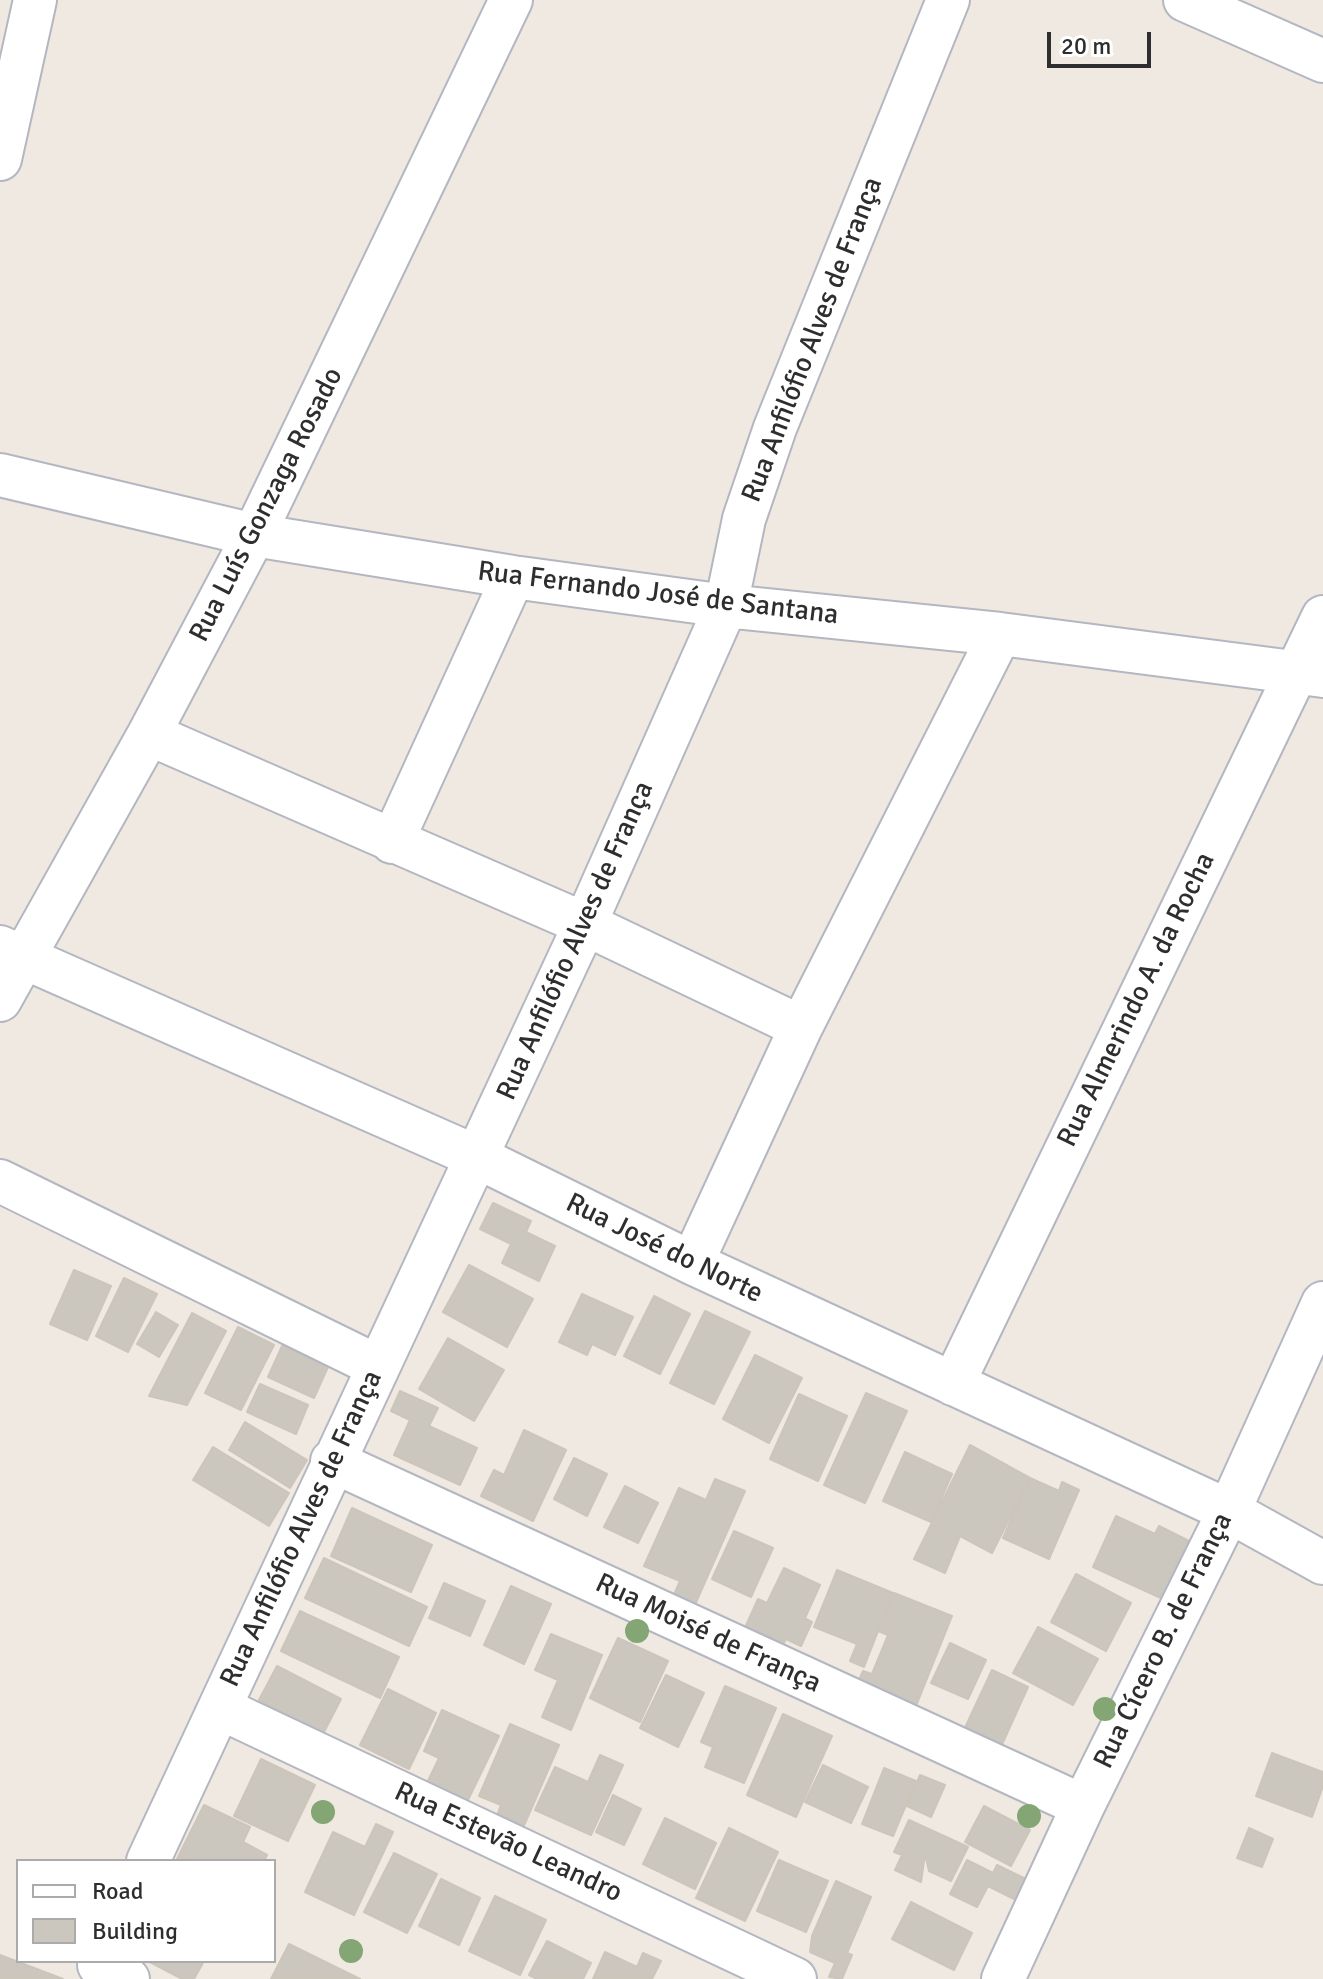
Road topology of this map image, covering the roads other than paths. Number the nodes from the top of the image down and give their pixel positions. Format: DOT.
graph roads {
  1 [pos="35,0"];
  2 [pos="511,0"];
  3 [pos="948,0"];
  4 [pos="1185,0"];
  5 [pos="1323,61"];
  6 [pos="0,159"];
  7 [pos="0,475"];
  8 [pos="254,535"];
  9 [pos="513,577"];
  10 [pos="726,606"];
  11 [pos="1323,617"];
  12 [pos="1000,634"];
  13 [pos="1308,674"];
  14 [pos="149,734"];
  15 [pos="392,842"];
  16 [pos="585,924"];
  17 [pos="12,952"];
  18 [pos="0,1000"];
  19 [pos="801,1027"];
  20 [pos="477,1157"];
  21 [pos="0,1181"];
  22 [pos="692,1263"];
  23 [pos="1323,1303"];
  24 [pos="377,1366"];
  25 [pos="953,1384"];
  26 [pos="332,1461"];
  27 [pos="1229,1511"];
  28 [pos="1323,1563"];
  29 [pos="220,1708"];
  30 [pos="1083,1806"];
  31 [pos="149,1859"];
  32 [pos="795,1979"];
  33 [pos="1003,1979"];
  1 -- 6 [label="street"];
  2 -- 8 [label="street, Rua Luís Gonzaga Rosado"];
  3 -- 10 [label="street, Rua Anfilófio Alves de França"];
  4 -- 5 [label="street"];
  7 -- 8 [label="street, Rua Fernando José de Santana"];
  8 -- 9 [label="street, Rua Fernando José de Santana"];
  8 -- 14 [label="street, Rua Luís Gonzaga Rosado"];
  9 -- 10 [label="street, Rua Fernando José de Santana"];
  9 -- 15 [label="street"];
  10 -- 12 [label="street, Rua Fernando José de Santana"];
  10 -- 16 [label="street, Rua Anfilófio Alves de França"];
  11 -- 13 [label="street, Rua Almerindo A. da Rocha"];
  12 -- 13 [label="street, Rua Fernando José de Santana"];
  12 -- 19 [label="street"];
  13 -- 25 [label="street, Rua Almerindo A. da Rocha"];
  14 -- 15 [label="street"];
  14 -- 17 [label="street, Rua Luís Gonzaga Rosado"];
  15 -- 16 [label="street"];
  16 -- 19 [label="street"];
  16 -- 20 [label="street, Rua Anfilófio Alves de França"];
  17 -- 18 [label="street, Rua Luís Gonzaga Rosado"];
  17 -- 20 [label="street, Rua José do Norte"];
  19 -- 22 [label="street"];
  20 -- 22 [label="street, Rua José do Norte"];
  20 -- 24 [label="street, Rua Anfilófio Alves de França"];
  21 -- 24 [label="street"];
  22 -- 25 [label="street, Rua José do Norte"];
  23 -- 27 [label="street, Rua Cícero B. de França"];
  24 -- 26 [label="street, Rua Anfilófio Alves de França"];
  25 -- 27 [label="street, Rua José do Norte"];
  26 -- 29 [label="street, Rua Anfilófio Alves de França"];
  26 -- 30 [label="street, Rua Moisé de França"];
  27 -- 28 [label="street, Rua José do Norte"];
  27 -- 30 [label="street, Rua Cícero B. de França"];
  29 -- 31 [label="street, Rua Anfilófio Alves de França"];
  29 -- 32 [label="street, Rua Estevão Leandro"];
  30 -- 33 [label="street, Rua Cícero B. de França"];
}
